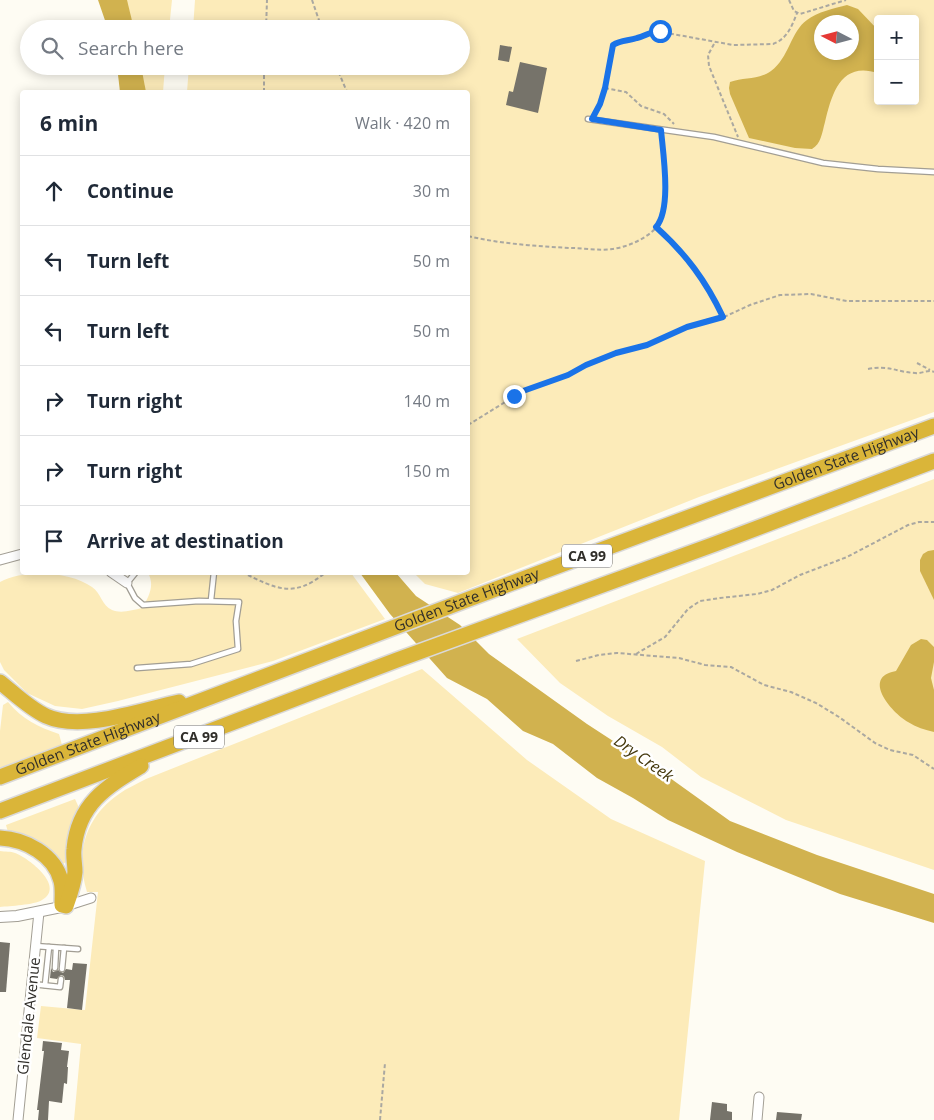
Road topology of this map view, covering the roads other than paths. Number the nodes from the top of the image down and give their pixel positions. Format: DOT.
graph roads {
  1 [pos="590,119"];
  2 [pos="934,172"];
  3 [pos="934,426"];
  4 [pos="934,461"];
  5 [pos="20,555"];
  6 [pos="0,560"];
  7 [pos="115,575"];
  8 [pos="134,575"];
  9 [pos="214,575"];
  10 [pos="127,583"];
  11 [pos="211,600"];
  12 [pos="138,668"];
  13 [pos="0,682"];
  14 [pos="236,688"];
  15 [pos="172,747"];
  16 [pos="0,778"];
  17 [pos="0,811"];
  18 [pos="0,838"];
  19 [pos="92,898"];
  20 [pos="64,907"];
  21 [pos="38,912"];
  22 [pos="0,917"];
  23 [pos="35,946"];
  24 [pos="49,947"];
  25 [pos="56,948"];
  26 [pos="64,948"];
  27 [pos="78,949"];
  28 [pos="55,968"];
  29 [pos="62,969"];
  30 [pos="54,979"];
  31 [pos="61,979"];
  32 [pos="32,984"];
  33 [pos="45,985"];
  34 [pos="53,986"];
  35 [pos="759,1097"];
  36 [pos="18,1120"];
  37 [pos="757,1120"];
  1 -- 2 [label="lane"];
  3 -- 14 [label="highway, Golden State Highway / CA 99"];
  4 -- 15 [label="highway, Golden State Highway / CA 99"];
  5 -- 6 [label="street"];
  7 -- 10 [label="street"];
  8 -- 10 [label="lane"];
  9 -- 11 [label="lane"];
  10 -- 11 [label="lane"];
  11 -- 12 [label="lane"];
  13 -- 14 [label="highway"];
  14 -- 16 [label="highway, Golden State Highway / CA 99"];
  15 -- 17 [label="highway, Golden State Highway / CA 99"];
  15 -- 20 [label="highway"];
  18 -- 20 [label="highway"];
  19 -- 20 [label="street"];
  20 -- 21 [label="street"];
  21 -- 22 [label="street"];
  21 -- 23 [label="street, Glendale Avenue"];
  23 -- 24 [label="lane"];
  23 -- 32 [label="street, Glendale Avenue"];
  24 -- 25 [label="lane"];
  24 -- 33 [label="lane"];
  25 -- 26 [label="lane"];
  25 -- 28 [label="lane"];
  26 -- 27 [label="lane"];
  26 -- 29 [label="lane"];
  30 -- 34 [label="lane"];
  31 -- 34 [label="lane"];
  32 -- 33 [label="lane"];
  32 -- 36 [label="street, Glendale Avenue"];
  33 -- 34 [label="lane"];
  35 -- 37 [label="street"];
}
